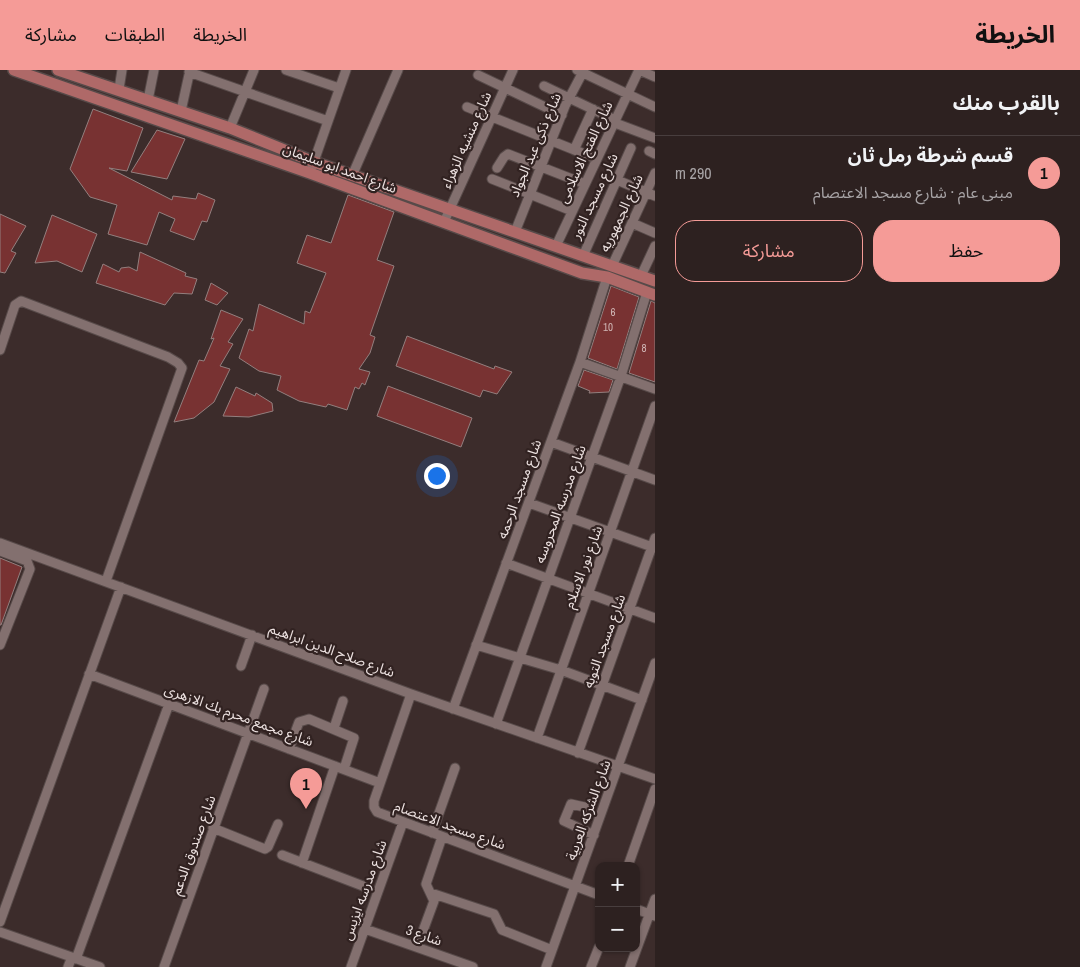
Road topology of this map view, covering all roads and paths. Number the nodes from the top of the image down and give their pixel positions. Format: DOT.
graph roads {
  1 [pos="14,70"];
  2 [pos="58,70"];
  3 [pos="122,70"];
  4 [pos="154,70"];
  5 [pos="254,70"];
  6 [pos="286,70"];
  7 [pos="346,70"];
  8 [pos="398,70"];
  9 [pos="513,70"];
  10 [pos="639,70"];
  11 [pos="190,71"];
  12 [pos="581,71"];
  13 [pos="478,75"];
  14 [pos="655,77"];
  15 [pos="101,84"];
  16 [pos="544,86"];
  17 [pos="505,87"];
  18 [pos="340,88"];
  19 [pos="119,89"];
  20 [pos="246,91"];
  21 [pos="627,95"];
  22 [pos="95,97"];
  23 [pos="569,98"];
  24 [pos="148,100"];
  25 [pos="467,107"];
  26 [pos="655,107"];
  27 [pos="593,109"];
  28 [pos="181,111"];
  29 [pos="562,115"];
  30 [pos="492,117"];
  31 [pos="328,121"];
  32 [pos="615,123"];
  33 [pos="230,128"];
  34 [pos="655,138"];
  35 [pos="551,141"];
  36 [pos="631,148"];
  37 [pos="574,150"];
  38 [pos="597,159"];
  39 [pos="540,167"];
  40 [pos="312,168"];
  41 [pos="498,168"];
  42 [pos="655,173"];
  43 [pos="352,176"];
  44 [pos="492,179"];
  45 [pos="617,180"];
  46 [pos="585,184"];
  47 [pos="530,194"];
  48 [pos="651,194"];
  49 [pos="450,210"];
  50 [pos="572,211"];
  51 [pos="444,222"];
  52 [pos="632,223"];
  53 [pos="515,232"];
  54 [pos="655,233"];
  55 [pos="556,246"];
  56 [pos="655,246"];
  57 [pos="586,257"];
  58 [pos="612,266"];
  59 [pos="582,273"];
  60 [pos="641,276"];
  61 [pos="607,277"];
  62 [pos="655,281"];
  63 [pos="651,293"];
  64 [pos="0,350"];
  65 [pos="580,362"];
  66 [pos="621,376"];
  67 [pos="655,389"];
  68 [pos="655,406"];
  69 [pos="551,442"];
  70 [pos="592,457"];
  71 [pos="632,471"];
  72 [pos="655,480"];
  73 [pos="529,503"];
  74 [pos="570,518"];
  75 [pos="610,532"];
  76 [pos="655,538"];
  77 [pos="0,543"];
  78 [pos="653,548"];
  79 [pos="0,551"];
  80 [pos="506,563"];
  81 [pos="548,578"];
  82 [pos="106,581"];
  83 [pos="121,587"];
  84 [pos="588,594"];
  85 [pos="630,609"];
  86 [pos="655,618"];
  87 [pos="252,635"];
  88 [pos="476,645"];
  89 [pos="0,646"];
  90 [pos="519,659"];
  91 [pos="655,663"];
  92 [pos="241,666"];
  93 [pos="561,670"];
  94 [pos="89,674"];
  95 [pos="602,685"];
  96 [pos="264,689"];
  97 [pos="411,694"];
  98 [pos="642,700"];
  99 [pos="343,701"];
  100 [pos="169,704"];
  101 [pos="453,709"];
  102 [pos="496,724"];
  103 [pos="334,728"];
  104 [pos="248,734"];
  105 [pos="537,738"];
  106 [pos="289,749"];
  107 [pos="578,753"];
  108 [pos="340,767"];
  109 [pos="618,767"];
  110 [pos="455,768"];
  111 [pos="655,779"];
  112 [pos="380,782"];
  113 [pos="655,789"];
  114 [pos="589,808"];
  115 [pos="403,822"];
  116 [pos="278,824"];
  117 [pos="213,828"];
  118 [pos="432,833"];
  119 [pos="594,834"];
  120 [pos="442,837"];
  121 [pos="282,855"];
  122 [pos="629,862"];
  123 [pos="302,863"];
  124 [pos="363,886"];
  125 [pos="575,886"];
  126 [pos="431,893"];
  127 [pos="595,894"];
  128 [pos="655,898"];
  129 [pos="640,910"];
  130 [pos="652,915"];
  131 [pos="0,922"];
  132 [pos="365,929"];
  133 [pos="0,932"];
  134 [pos="417,947"];
  135 [pos="552,950"];
  136 [pos="597,952"];
  137 [pos="74,958"];
  138 [pos="68,967"];
  139 [pos="100,967"];
  140 [pos="164,967"];
  141 [pos="351,967"];
  142 [pos="473,967"];
  143 [pos="546,967"];
  144 [pos="592,967"];
  145 [pos="630,967"];
  1 -- 22 [label="main road, شارع احمد ابو سليمان"];
  2 -- 15 [label="main road, شارع احمد ابو سليمان"];
  3 -- 19 [label="street"];
  4 -- 24 [label="street"];
  5 -- 20 [label="street"];
  6 -- 18 [label="street"];
  7 -- 18 [label="street"];
  8 -- 43 [label="street"];
  9 -- 17 [label="street, شارع منشيه الزهراء"];
  10 -- 14 [label="street"];
  10 -- 21 [label="street, شارع الفتح الاسلامى"];
  11 -- 20 [label="street"];
  11 -- 28 [label="street"];
  12 -- 21 [label="street"];
  12 -- 23 [label="street, شارع ذكى عبد الجواد"];
  13 -- 17 [label="street"];
  15 -- 19 [label="main road, شارع احمد ابو سليمان"];
  15 -- 22 [label="main road"];
  16 -- 23 [label="street"];
  17 -- 29 [label="street"];
  17 -- 30 [label="street, شارع منشيه الزهراء"];
  18 -- 31 [label="street"];
  19 -- 24 [label="main road, شارع احمد ابو سليمان"];
  20 -- 31 [label="street"];
  20 -- 33 [label="street"];
  21 -- 26 [label="street"];
  21 -- 32 [label="street, شارع الفتح الاسلامى"];
  22 -- 40 [label="main road, شارع احمد ابو سليمان"];
  23 -- 27 [label="street"];
  23 -- 29 [label="street, شارع ذكى عبد الجواد"];
  24 -- 28 [label="main road, شارع احمد ابو سليمان"];
  25 -- 30 [label="street"];
  27 -- 32 [label="street"];
  27 -- 37 [label="street"];
  28 -- 33 [label="main road, شارع احمد ابو سليمان"];
  29 -- 35 [label="street, شارع ذكى عبد الجواد"];
  30 -- 35 [label="street"];
  30 -- 49 [label="street, شارع منشيه الزهراء"];
  31 -- 40 [label="street"];
  32 -- 34 [label="street"];
  32 -- 38 [label="street, شارع الفتح الاسلامى"];
  33 -- 40 [label="main road, شارع احمد ابو سليمان"];
  35 -- 37 [label="street"];
  35 -- 39 [label="street, شارع ذكى عبد الجواد"];
  36 -- 45 [label="street, شارع مسجد النور"];
  37 -- 38 [label="street"];
  38 -- 46 [label="street, شارع الفتح الاسلامى"];
  39 -- 41 [label="street"];
  39 -- 46 [label="street"];
  39 -- 47 [label="street, شارع ذكى عبد الجواد"];
  40 -- 43 [label="main road, شارع احمد ابو سليمان"];
  40 -- 51 [label="main road, شارع احمد ابو سليمان"];
  42 -- 48 [label="street, شارع الجمهوريه"];
  43 -- 49 [label="main road, شارع احمد ابو سليمان"];
  44 -- 47 [label="street"];
  45 -- 48 [label="street"];
  45 -- 57 [label="street, شارع مسجد النور"];
  46 -- 50 [label="street, شارع الفتح الاسلامى"];
  47 -- 50 [label="street"];
  47 -- 53 [label="street, شارع ذكى عبد الجواد"];
  48 -- 52 [label="street, شارع الجمهوريه"];
  49 -- 51 [label="street, شارع منشيه الزهراء"];
  49 -- 53 [label="main road, شارع احمد ابو سليمان"];
  50 -- 55 [label="street, شارع الفتح الاسلامى"];
  51 -- 59 [label="main road, شارع احمد ابو سليمان"];
  52 -- 54 [label="street"];
  52 -- 58 [label="street, شارع الجمهوريه"];
  53 -- 55 [label="main road, شارع احمد ابو سليمان"];
  55 -- 57 [label="main road, شارع احمد ابو سليمان"];
  56 -- 60 [label="street"];
  57 -- 58 [label="main road, شارع احمد ابو سليمان"];
  57 -- 59 [label="main road"];
  58 -- 60 [label="main road, شارع احمد ابو سليمان"];
  59 -- 61 [label="main road, شارع احمد ابو سليمان"];
  60 -- 62 [label="main road, شارع احمد ابو سليمان"];
  61 -- 63 [label="main road, شارع احمد ابو سليمان"];
  61 -- 65 [label="street, شارع مسجد الرحمه"];
  63 -- 66 [label="street, شارع مدرسه المحروسه"];
  64 -- 82 [label="street"];
  65 -- 66 [label="street"];
  65 -- 69 [label="street, شارع مسجد الرحمه"];
  66 -- 67 [label="street"];
  66 -- 70 [label="street, شارع مدرسه المحروسه"];
  68 -- 71 [label="street, شارع نور الاسلام"];
  69 -- 70 [label="street"];
  69 -- 73 [label="street, شارع مسجد الرحمه"];
  70 -- 71 [label="street"];
  70 -- 74 [label="street, شارع مدرسه المحروسه"];
  71 -- 72 [label="street"];
  71 -- 75 [label="street, شارع نور الاسلام"];
  73 -- 74 [label="street"];
  73 -- 80 [label="street, شارع مسجد الرحمه"];
  74 -- 75 [label="street"];
  74 -- 81 [label="street, شارع مدرسه المحروسه"];
  75 -- 78 [label="street"];
  75 -- 84 [label="street, شارع نور الاسلام"];
  76 -- 78 [label="street, شارع مسجد التوبه"];
  77 -- 82 [label="street, شارع صلاح الدين ابراهيم"];
  78 -- 85 [label="street, شارع مسجد التوبه"];
  79 -- 89 [label="street"];
  80 -- 81 [label="street"];
  80 -- 88 [label="street, شارع مسجد الرحمه"];
  81 -- 84 [label="street"];
  81 -- 90 [label="street, شارع مدرسه المحروسه"];
  82 -- 83 [label="street, شارع صلاح الدين ابراهيم"];
  83 -- 87 [label="street, شارع صلاح الدين ابراهيم"];
  83 -- 94 [label="street"];
  84 -- 85 [label="street"];
  84 -- 93 [label="street, شارع نور الاسلام"];
  85 -- 86 [label="street"];
  85 -- 95 [label="street, شارع مسجد التوبه"];
  87 -- 92 [label="street"];
  87 -- 97 [label="street, شارع صلاح الدين ابراهيم"];
  88 -- 90 [label="street"];
  88 -- 101 [label="street, شارع مسجد الرحمه"];
  90 -- 93 [label="street"];
  90 -- 102 [label="street, شارع مدرسه المحروسه"];
  91 -- 98 [label="street, شارع الشركه العربية"];
  93 -- 95 [label="street"];
  93 -- 105 [label="street, شارع نور الاسلام"];
  94 -- 100 [label="street, شارع مجمع محرم بك الازهرى"];
  94 -- 131 [label="street"];
  95 -- 98 [label="street"];
  95 -- 107 [label="street, شارع مسجد التوبه"];
  96 -- 104 [label="street, شارع صندوق الدعم"];
  97 -- 101 [label="street, شارع صلاح الدين ابراهيم"];
  97 -- 112 [label="street, شارع مسجد الاعتصام"];
  98 -- 109 [label="street, شارع الشركه العربية"];
  99 -- 103 [label="street"];
  100 -- 104 [label="street, شارع مجمع محرم بك الازهرى"];
  100 -- 137 [label="street"];
  101 -- 102 [label="street, شارع صلاح الدين ابراهيم"];
  102 -- 105 [label="street, شارع صلاح الدين ابراهيم"];
  103 -- 106 [label="street"];
  103 -- 108 [label="street"];
  104 -- 106 [label="street, شارع مجمع محرم بك الازهرى"];
  104 -- 117 [label="street, شارع صندوق الدعم"];
  105 -- 107 [label="street, شارع صلاح الدين ابراهيم"];
  106 -- 108 [label="street, شارع مجمع محرم بك الازهرى"];
  107 -- 109 [label="street, شارع صلاح الدين ابراهيم"];
  108 -- 112 [label="street, شارع مجمع محرم بك الازهرى"];
  108 -- 123 [label="street"];
  109 -- 111 [label="street, شارع صلاح الدين ابراهيم"];
  109 -- 119 [label="street, شارع الشركه العربية"];
  110 -- 118 [label="street"];
  112 -- 115 [label="street, شارع مسجد الاعتصام"];
  113 -- 122 [label="street"];
  114 -- 119 [label="street"];
  115 -- 118 [label="street, شارع مسجد الاعتصام"];
  115 -- 132 [label="street, شارع مدرسه ايزيس"];
  116 -- 117 [label="street"];
  117 -- 140 [label="street, شارع صندوق الدعم"];
  118 -- 120 [label="street, شارع مسجد الاعتصام"];
  119 -- 125 [label="street, شارع الشركه العربية"];
  120 -- 125 [label="street, شارع مسجد الاعتصام"];
  120 -- 126 [label="street"];
  121 -- 123 [label="street"];
  123 -- 124 [label="street"];
  125 -- 127 [label="street, شارع مسجد الاعتصام"];
  125 -- 135 [label="street, شارع الشركه العربية"];
  126 -- 134 [label="street"];
  126 -- 135 [label="street"];
  128 -- 130 [label="street"];
  129 -- 130 [label="street"];
  130 -- 145 [label="street"];
  132 -- 134 [label="street, شارع 3"];
  132 -- 141 [label="street, شارع مدرسه ايزيس"];
  133 -- 137 [label="street"];
  134 -- 142 [label="street, شارع 3"];
  135 -- 143 [label="street, شارع الشركه العربية"];
  136 -- 144 [label="street"];
  137 -- 138 [label="street"];
  137 -- 139 [label="street"];
}
